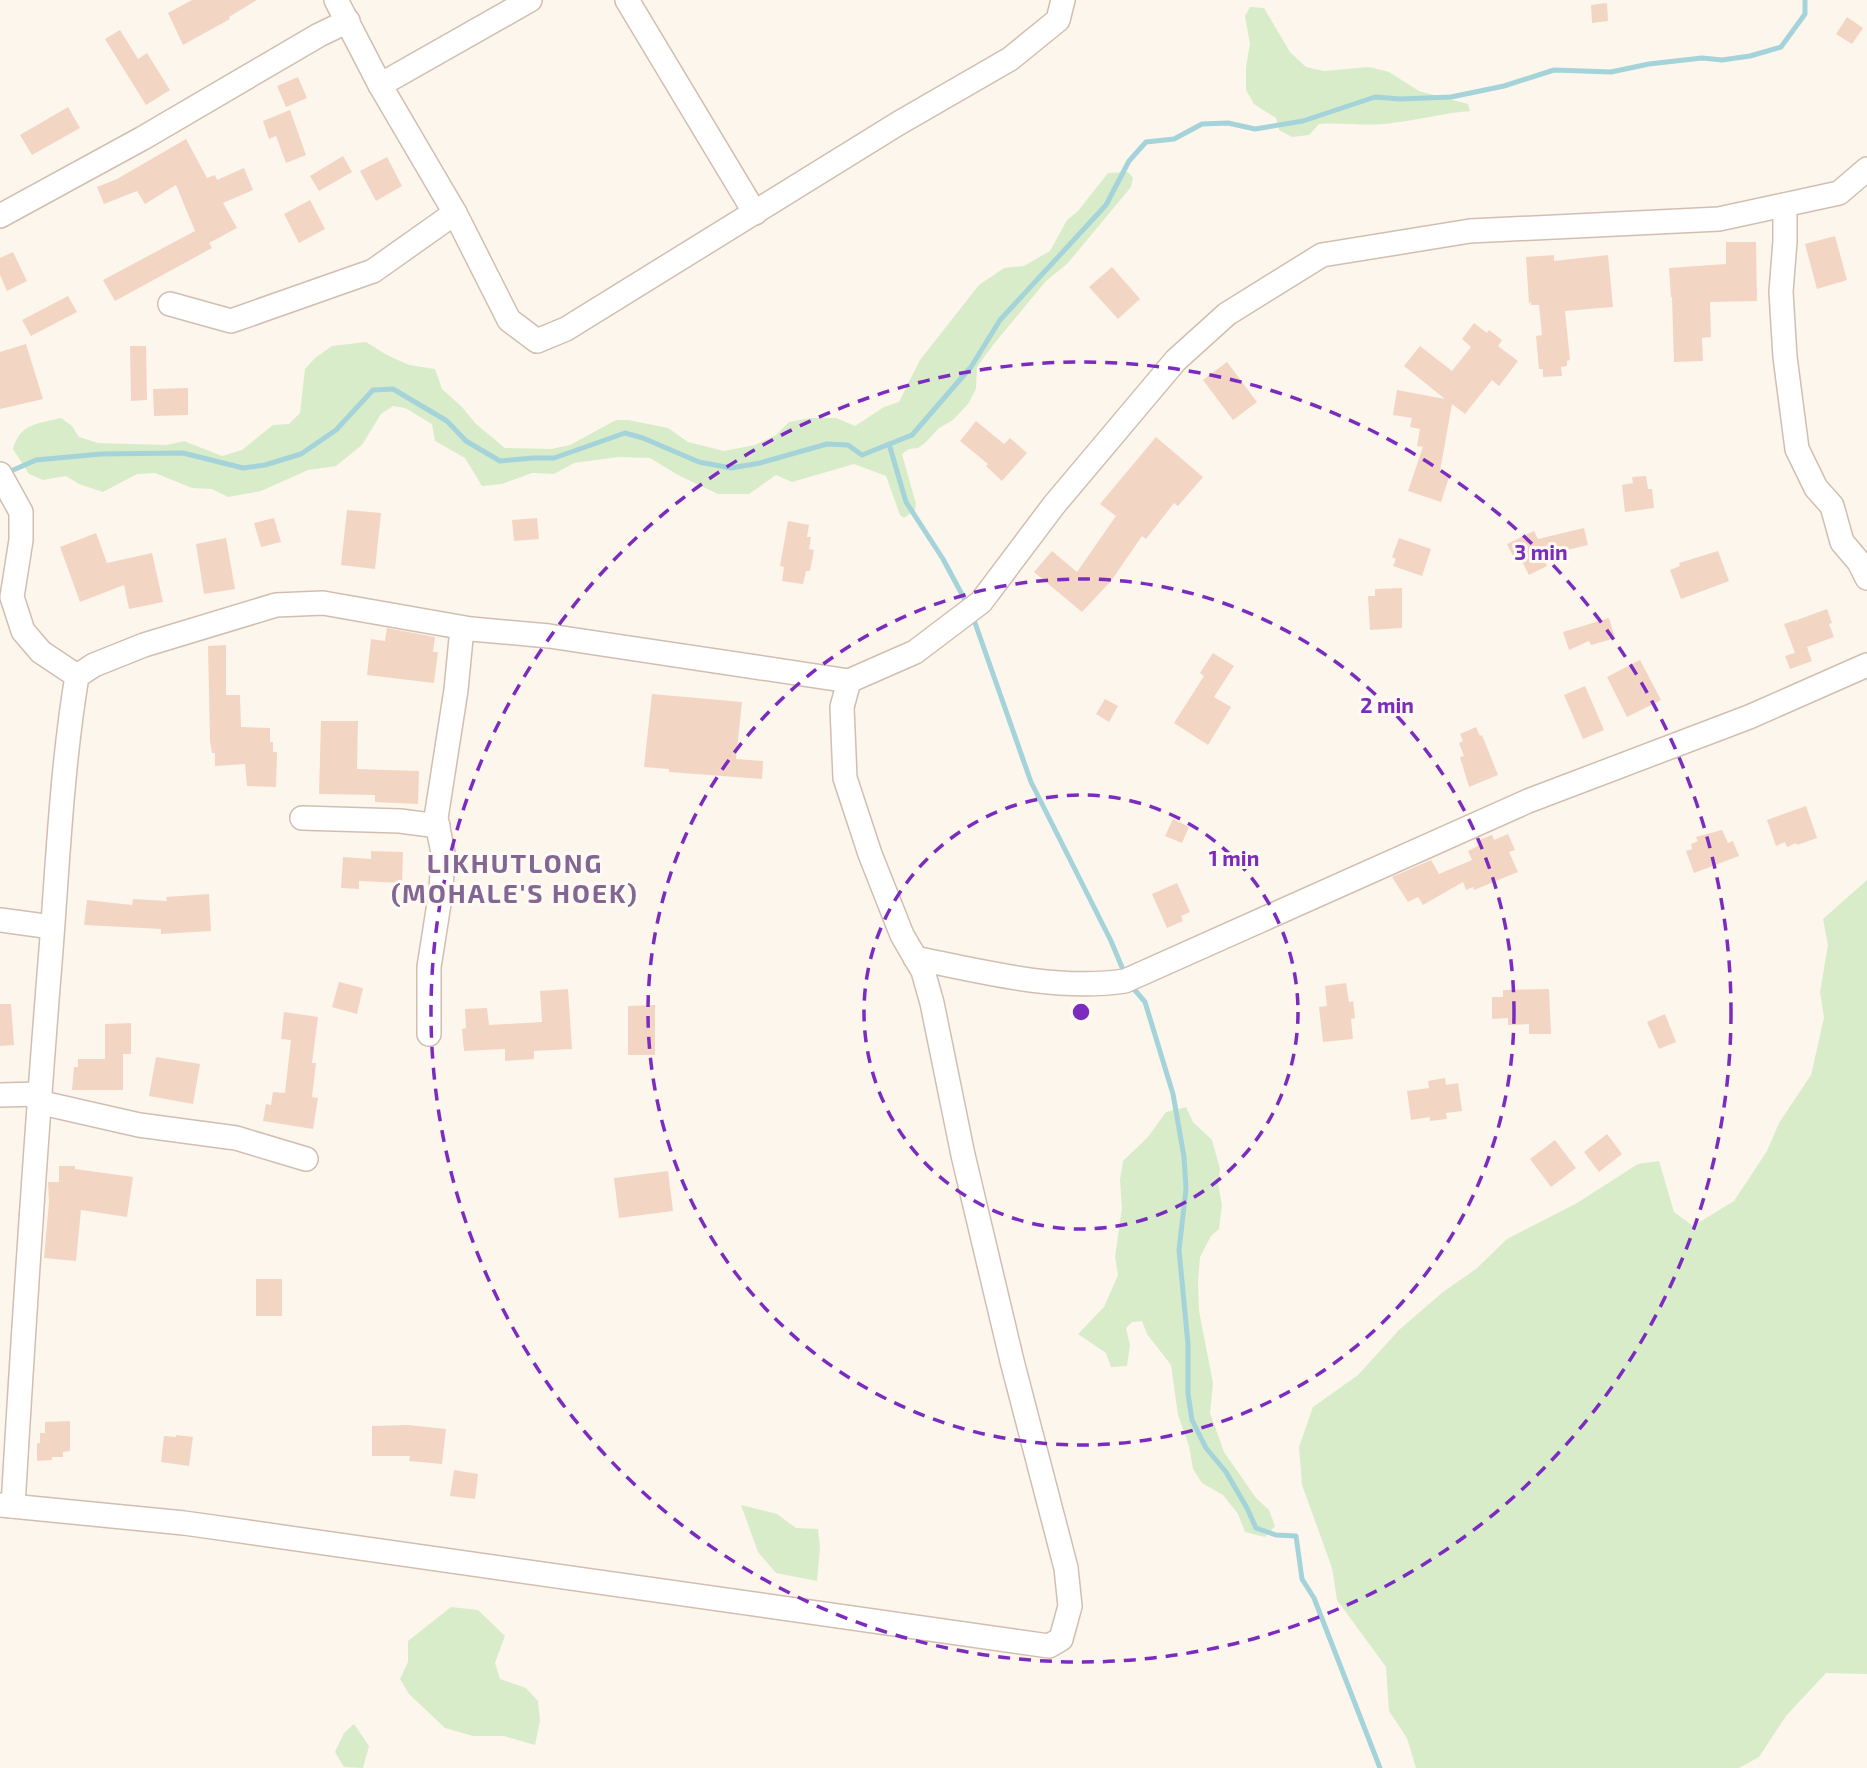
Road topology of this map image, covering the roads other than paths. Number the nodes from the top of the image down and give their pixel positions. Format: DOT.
graph roads {
  1 [pos="337,0"];
  2 [pos="530,0"];
  3 [pos="628,0"];
  4 [pos="1063,0"];
  5 [pos="348,21"];
  6 [pos="380,85"];
  7 [pos="1867,169"];
  8 [pos="1785,205"];
  9 [pos="455,213"];
  10 [pos="755,213"];
  11 [pos="0,216"];
  12 [pos="170,304"];
  13 [pos="0,474"];
  14 [pos="10,543"];
  15 [pos="1867,578"];
  16 [pos="462,628"];
  17 [pos="1867,665"];
  18 [pos="77,676"];
  19 [pos="849,681"];
  20 [pos="302,818"];
  21 [pos="438,826"];
  22 [pos="0,920"];
  23 [pos="52,927"];
  24 [pos="915,958"];
  25 [pos="429,1034"];
  26 [pos="0,1095"];
  27 [pos="39,1098"];
  28 [pos="306,1159"];
  29 [pos="6,1505"];
  1 -- 5 [label="street"];
  2 -- 6 [label="street"];
  3 -- 10 [label="street"];
  4 -- 10 [label="street"];
  5 -- 6 [label="street"];
  5 -- 11 [label="street"];
  6 -- 9 [label="street"];
  7 -- 8 [label="street"];
  8 -- 15 [label="street"];
  8 -- 19 [label="street"];
  9 -- 10 [label="street"];
  9 -- 12 [label="street"];
  13 -- 14 [label="street"];
  14 -- 18 [label="street"];
  16 -- 18 [label="street"];
  16 -- 19 [label="street"];
  16 -- 21 [label="street"];
  17 -- 24 [label="street"];
  18 -- 23 [label="street"];
  19 -- 24 [label="street"];
  20 -- 21 [label="street"];
  21 -- 25 [label="street"];
  22 -- 23 [label="street"];
  23 -- 27 [label="street"];
  24 -- 29 [label="street"];
  26 -- 27 [label="street"];
  27 -- 28 [label="street"];
  27 -- 29 [label="street"];
}
